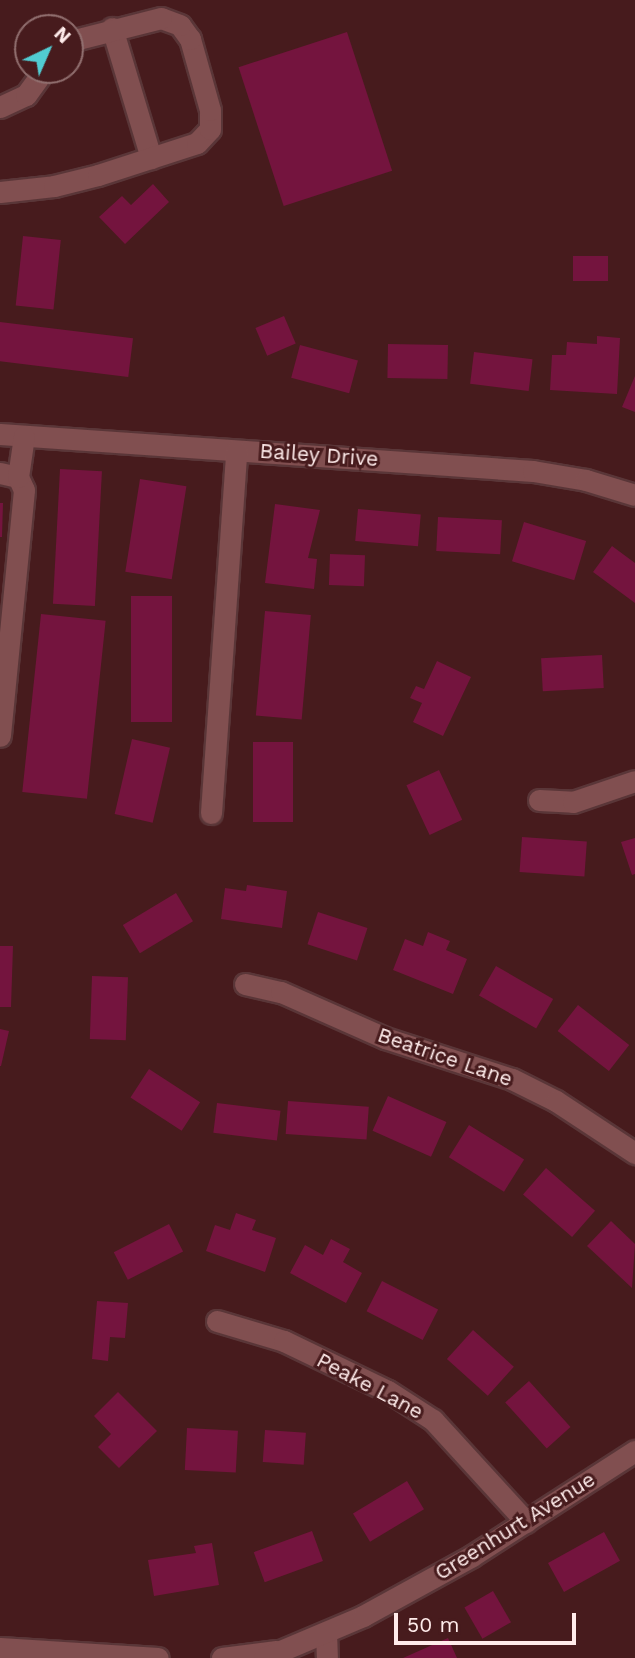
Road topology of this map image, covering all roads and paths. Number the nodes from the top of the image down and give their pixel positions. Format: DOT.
graph roads {
  1 [pos="113,28"];
  2 [pos="84,37"];
  3 [pos="34,84"];
  4 [pos="0,107"];
  5 [pos="151,158"];
  6 [pos="0,192"];
  7 [pos="0,434"];
  8 [pos="24,436"];
  9 [pos="236,450"];
  10 [pos="9,475"];
  11 [pos="635,495"];
  12 [pos="2,706"];
  13 [pos="0,736"];
  14 [pos="635,781"];
  15 [pos="538,800"];
  16 [pos="211,813"];
  17 [pos="245,984"];
  18 [pos="635,1153"];
  19 [pos="217,1321"];
  20 [pos="635,1451"];
  21 [pos="526,1522"];
  22 [pos="326,1632"];
  23 [pos="0,1648"];
  24 [pos="272,1654"];
  25 [pos="158,1658"];
  26 [pos="222,1658"];
  27 [pos="327,1658"];
  1 -- 2 [label="street"];
  1 -- 5 [label="street"];
  1 -- 5 [label="street"];
  3 -- 4 [label="street"];
  5 -- 6 [label="street"];
  7 -- 8 [label="street, Bailey Drive"];
  8 -- 9 [label="street, Bailey Drive"];
  8 -- 10 [label="street"];
  9 -- 11 [label="street, Bailey Drive"];
  9 -- 16 [label="street"];
  10 -- 12 [label="street"];
  12 -- 13 [label="street"];
  14 -- 15 [label="street"];
  17 -- 18 [label="street, Beatrice Lane"];
  19 -- 21 [label="street, Peake Lane"];
  20 -- 21 [label="street, Greenhurt Avenue"];
  21 -- 22 [label="street, Greenhurt Avenue"];
  22 -- 24 [label="street, Greenhurt Avenue"];
  22 -- 27 [label="street"];
  23 -- 25 [label="street"];
  24 -- 26 [label="street, Greenhurt Avenue"];
}
